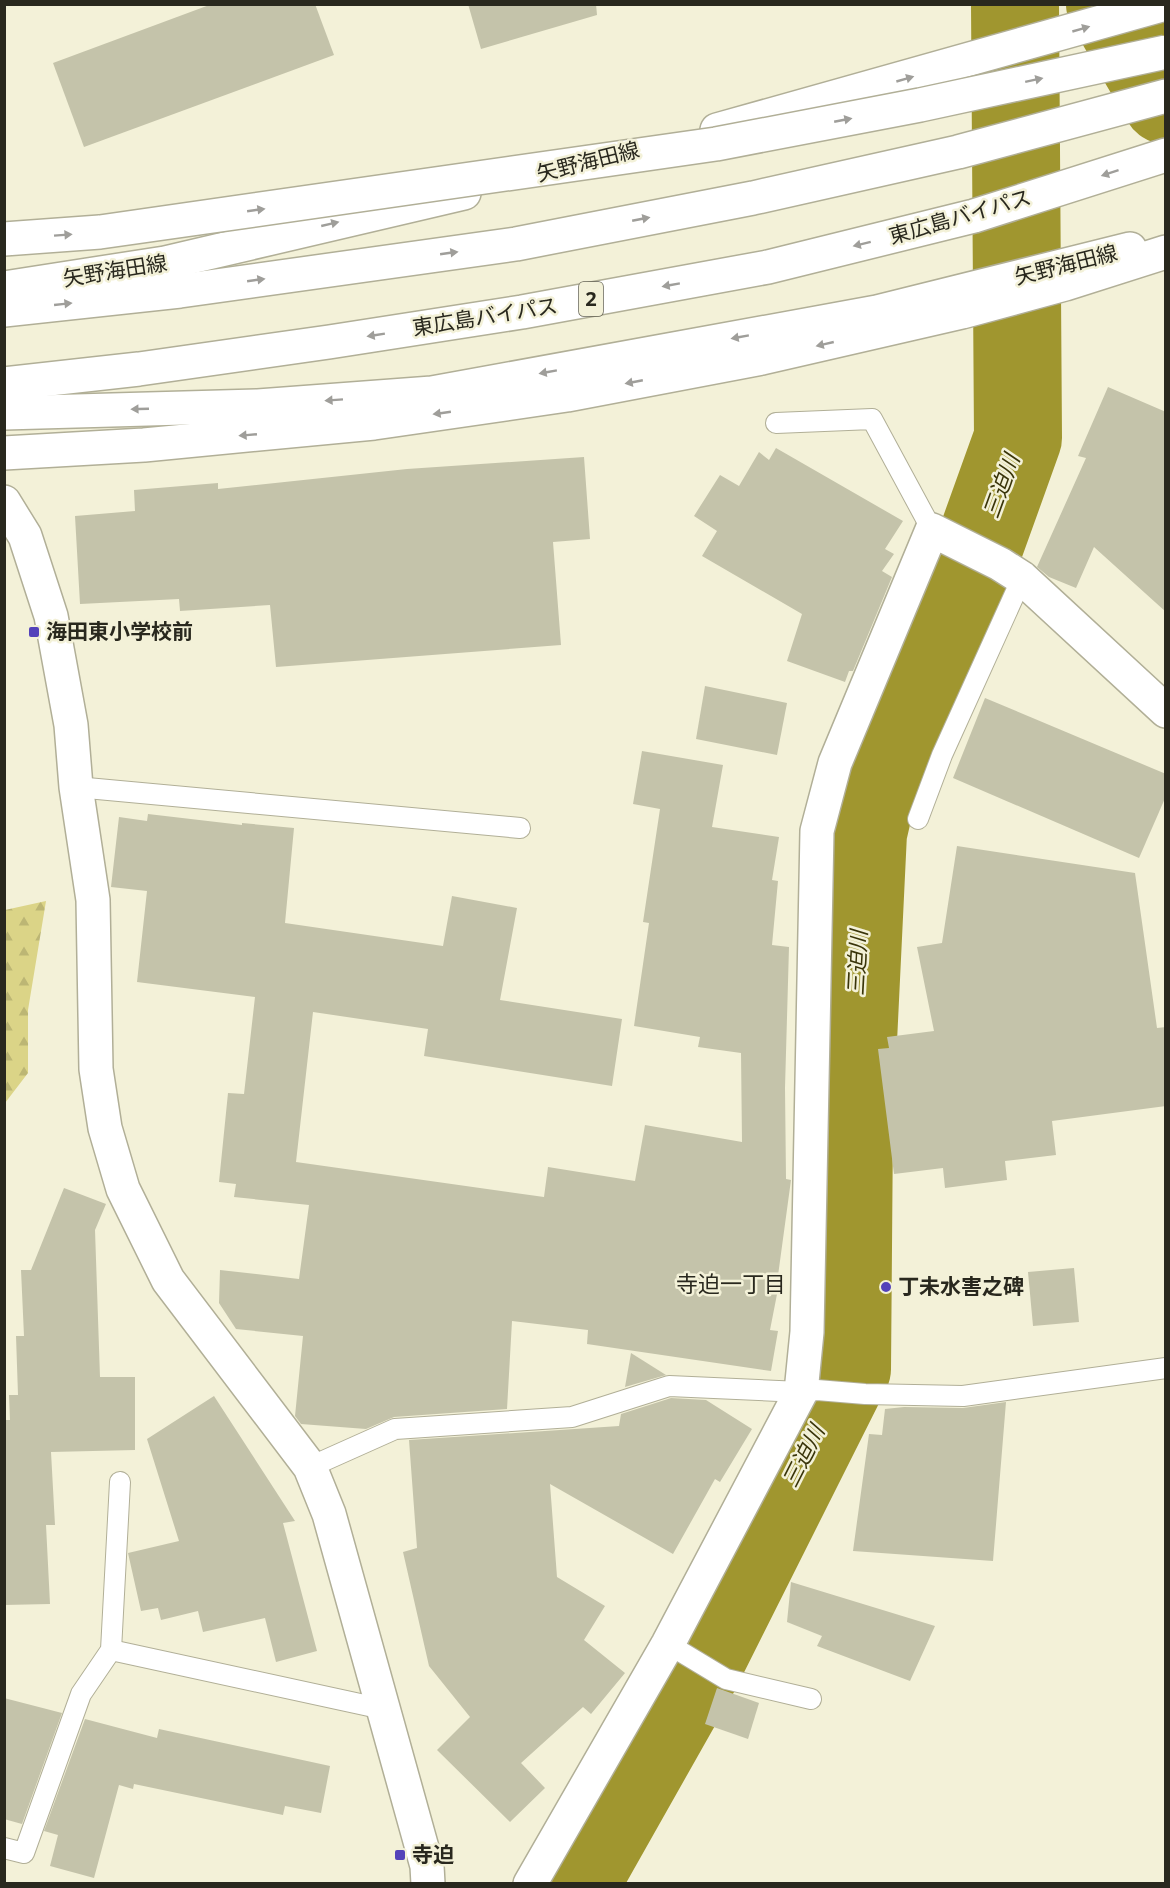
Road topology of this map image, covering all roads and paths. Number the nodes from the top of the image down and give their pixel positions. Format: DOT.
graph roads {
  1 [pos="1165,4"];
  2 [pos="1166,52"];
  3 [pos="1166,96"];
  4 [pos="1166,155"];
  5 [pos="4,239"];
  6 [pos="1166,241"];
  7 [pos="1166,252"];
  8 [pos="4,288"];
  9 [pos="4,310"];
  10 [pos="4,384"];
  11 [pos="4,413"];
  12 [pos="776,423"];
  13 [pos="4,453"];
  14 [pos="4,502"];
  15 [pos="939,534"];
  16 [pos="1011,571"];
  17 [pos="1166,711"];
  18 [pos="76,787"];
  19 [pos="918,819"];
  20 [pos="520,828"];
  21 [pos="1166,1368"];
  22 [pos="809,1391"];
  23 [pos="310,1467"];
  24 [pos="120,1482"];
  25 [pos="675,1648"];
  26 [pos="111,1650"];
  27 [pos="811,1699"];
  28 [pos="383,1709"];
  29 [pos="4,1848"];
  30 [pos="428,1884"];
  31 [pos="530,1884"];
  8 -- 1 [label="main road, 矢野海田線, one-way"];
  5 -- 2 [label="main road, one-way, bridge"];
  9 -- 3 [label="main road, one-way"];
  4 -- 10 [label="main road, 東広島バイパス / 2, one-way"];
  6 -- 11 [label="main road, 矢野海田線, one-way"];
  7 -- 13 [label="main road, one-way"];
  12 -- 15 [label="lane"];
  14 -- 18 [label="main road"];
  15 -- 16 [label="main road"];
  15 -- 22 [label="main road"];
  16 -- 17 [label="main road"];
  16 -- 19 [label="lane"];
  18 -- 20 [label="lane"];
  18 -- 23 [label="main road"];
  21 -- 22 [label="lane"];
  22 -- 23 [label="lane"];
  22 -- 25 [label="main road"];
  23 -- 28 [label="main road"];
  24 -- 26 [label="lane"];
  25 -- 27 [label="lane"];
  25 -- 31 [label="main road"];
  26 -- 28 [label="lane"];
  26 -- 29 [label="lane"];
  28 -- 30 [label="main road"];
}
